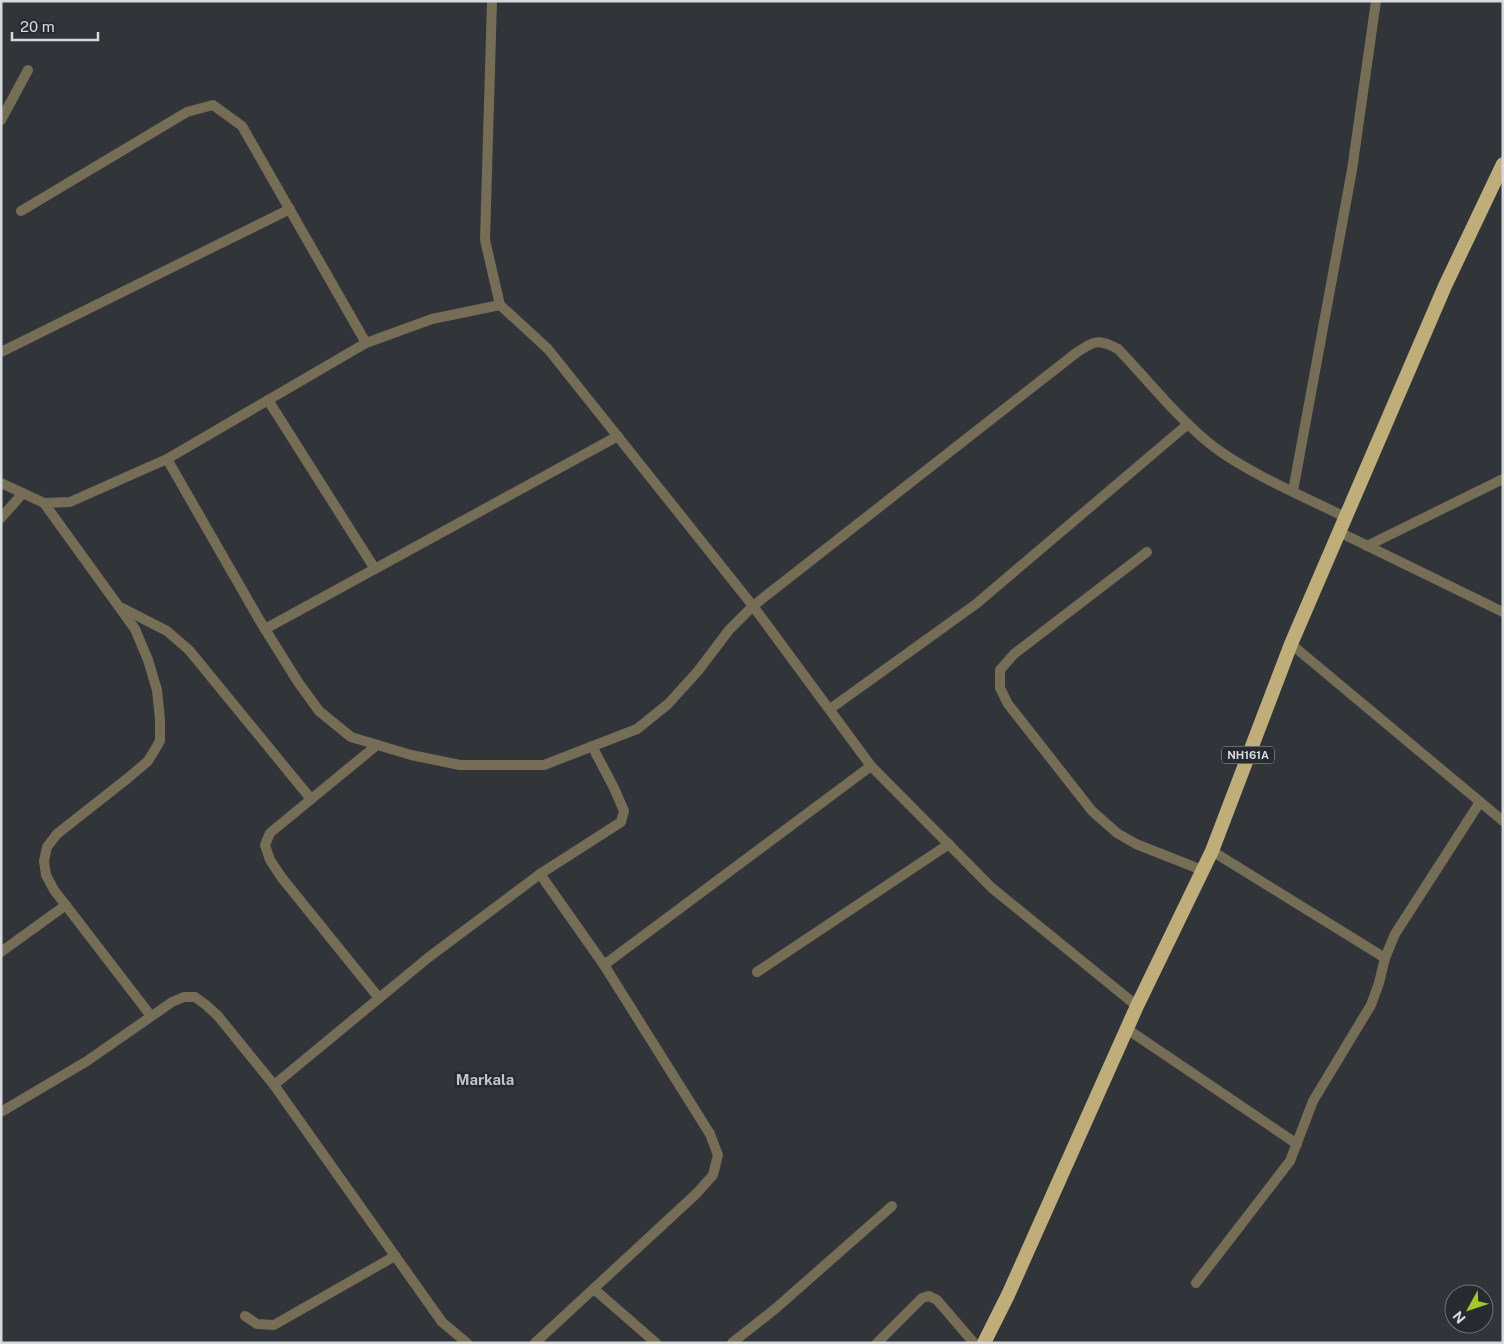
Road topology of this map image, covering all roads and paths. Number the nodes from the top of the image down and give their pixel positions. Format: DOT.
graph roads {
  1 [pos="492,1"];
  2 [pos="1376,1"];
  3 [pos="28,70"];
  4 [pos="1,120"];
  5 [pos="1503,164"];
  6 [pos="290,209"];
  7 [pos="20,211"];
  8 [pos="500,305"];
  9 [pos="366,343"];
  10 [pos="1,352"];
  11 [pos="268,400"];
  12 [pos="1188,424"];
  13 [pos="618,436"];
  14 [pos="167,459"];
  15 [pos="1503,479"];
  16 [pos="1,483"];
  17 [pos="1293,491"];
  18 [pos="23,493"];
  19 [pos="44,504"];
  20 [pos="1,518"];
  21 [pos="1345,518"];
  22 [pos="1339,532"];
  23 [pos="1367,546"];
  24 [pos="1147,552"];
  25 [pos="375,569"];
  26 [pos="753,606"];
  27 [pos="121,608"];
  28 [pos="1503,612"];
  29 [pos="265,629"];
  30 [pos="1291,644"];
  31 [pos="830,709"];
  32 [pos="377,745"];
  33 [pos="592,746"];
  34 [pos="872,766"];
  35 [pos="310,799"];
  36 [pos="1480,802"];
  37 [pos="1503,820"];
  38 [pos="948,844"];
  39 [pos="1212,851"];
  40 [pos="1202,870"];
  41 [pos="540,874"];
  42 [pos="66,905"];
  43 [pos="1,952"];
  44 [pos="1384,958"];
  45 [pos="604,965"];
  46 [pos="757,972"];
  47 [pos="379,998"];
  48 [pos="1137,1006"];
  49 [pos="151,1016"];
  50 [pos="1128,1029"];
  51 [pos="274,1085"];
  52 [pos="1,1112"];
  53 [pos="1297,1144"];
  54 [pos="892,1206"];
  55 [pos="395,1256"];
  56 [pos="1196,1284"];
  57 [pos="594,1289"];
  58 [pos="245,1316"];
  59 [pos="467,1343"];
  60 [pos="536,1343"];
  61 [pos="656,1343"];
  62 [pos="732,1343"];
  63 [pos="877,1343"];
  64 [pos="974,1343"];
  65 [pos="984,1343"];
  1 -- 8 [label="street"];
  2 -- 17 [label="street"];
  3 -- 4 [label="street"];
  5 -- 21 [label="highway, NH161A"];
  6 -- 7 [label="street"];
  6 -- 9 [label="street"];
  6 -- 10 [label="street"];
  8 -- 9 [label="street"];
  8 -- 13 [label="street"];
  9 -- 11 [label="street"];
  11 -- 14 [label="street"];
  11 -- 25 [label="street"];
  12 -- 17 [label="street"];
  12 -- 26 [label="street"];
  12 -- 31 [label="street"];
  13 -- 25 [label="street"];
  13 -- 26 [label="street"];
  14 -- 19 [label="street"];
  14 -- 29 [label="street"];
  15 -- 23 [label="street"];
  16 -- 18 [label="street"];
  17 -- 21 [label="street"];
  18 -- 19 [label="street"];
  18 -- 20 [label="street"];
  19 -- 27 [label="street"];
  21 -- 22 [label="highway, NH161A"];
  22 -- 23 [label="street"];
  22 -- 30 [label="highway, NH161A"];
  23 -- 28 [label="street"];
  24 -- 40 [label="street"];
  25 -- 29 [label="street"];
  26 -- 31 [label="street"];
  26 -- 33 [label="street"];
  27 -- 35 [label="street"];
  27 -- 42 [label="street"];
  29 -- 32 [label="street"];
  30 -- 36 [label="street"];
  30 -- 39 [label="highway, NH161A"];
  31 -- 34 [label="street"];
  32 -- 33 [label="street"];
  32 -- 35 [label="street"];
  33 -- 41 [label="street"];
  34 -- 38 [label="street"];
  34 -- 45 [label="street"];
  35 -- 47 [label="street"];
  36 -- 37 [label="street"];
  36 -- 44 [label="street"];
  38 -- 46 [label="street"];
  38 -- 48 [label="street"];
  39 -- 40 [label="highway, NH161A"];
  39 -- 44 [label="street"];
  40 -- 48 [label="highway, NH161A"];
  41 -- 45 [label="street"];
  41 -- 47 [label="street"];
  42 -- 43 [label="street"];
  42 -- 49 [label="street"];
  44 -- 53 [label="street"];
  45 -- 57 [label="street"];
  47 -- 51 [label="street"];
  48 -- 50 [label="highway, NH161A"];
  49 -- 51 [label="street"];
  49 -- 52 [label="street"];
  50 -- 53 [label="street"];
  50 -- 65 [label="highway, NH161A"];
  51 -- 55 [label="street"];
  53 -- 56 [label="street"];
  54 -- 62 [label="street"];
  55 -- 58 [label="street"];
  55 -- 59 [label="street"];
  57 -- 60 [label="street"];
  57 -- 61 [label="street"];
  63 -- 64 [label="street"];
}
